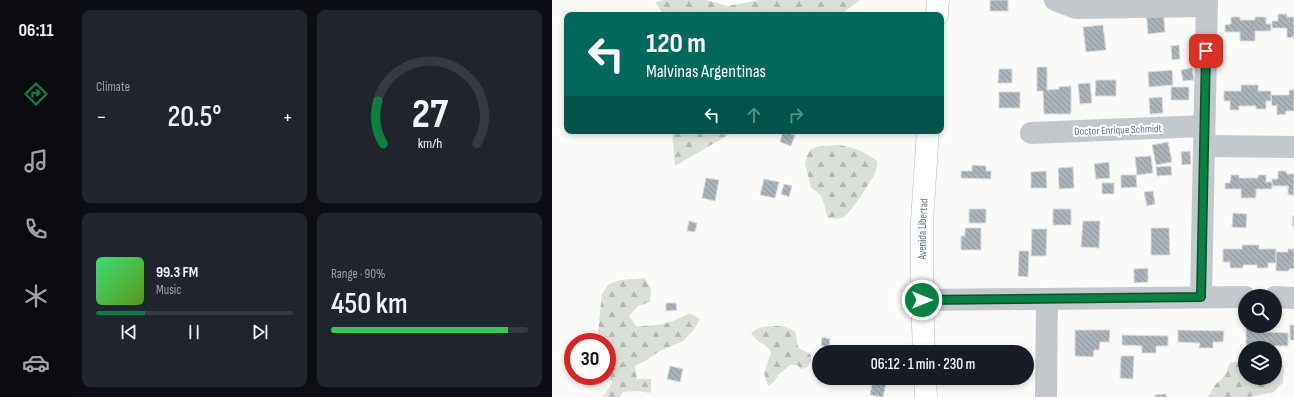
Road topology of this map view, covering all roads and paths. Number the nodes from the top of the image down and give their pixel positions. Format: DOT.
graph roads {
  1 [pos="938,0"];
  2 [pos="1055,0"];
  3 [pos="1207,3"];
  4 [pos="937,12"];
  5 [pos="1031,133"];
  6 [pos="928,134"];
  7 [pos="1204,136"];
  8 [pos="1294,147"];
  9 [pos="1201,297"];
  10 [pos="1238,297"];
  11 [pos="1282,298"];
  12 [pos="1294,298"];
  13 [pos="1047,299"];
  14 [pos="922,300"];
  15 [pos="924,345"];
  16 [pos="925,385"];
  17 [pos="926,397"];
  18 [pos="1046,397"];
  1 -- 4 [label="main road"];
  2 -- 3 [label="street"];
  3 -- 7 [label="street"];
  5 -- 7 [label="street, Doctor Enrique Schmidt"];
  6 -- 14 [label="main road, Avenida Libertad"];
  7 -- 8 [label="street, Doctor Enrique Schmidt"];
  7 -- 9 [label="street"];
  9 -- 10 [label="street"];
  9 -- 13 [label="street"];
  11 -- 12 [label="street"];
  13 -- 14 [label="street"];
  13 -- 18 [label="street"];
  14 -- 15 [label="main road, Avenida Libertad"];
  16 -- 17 [label="main road"];
}
